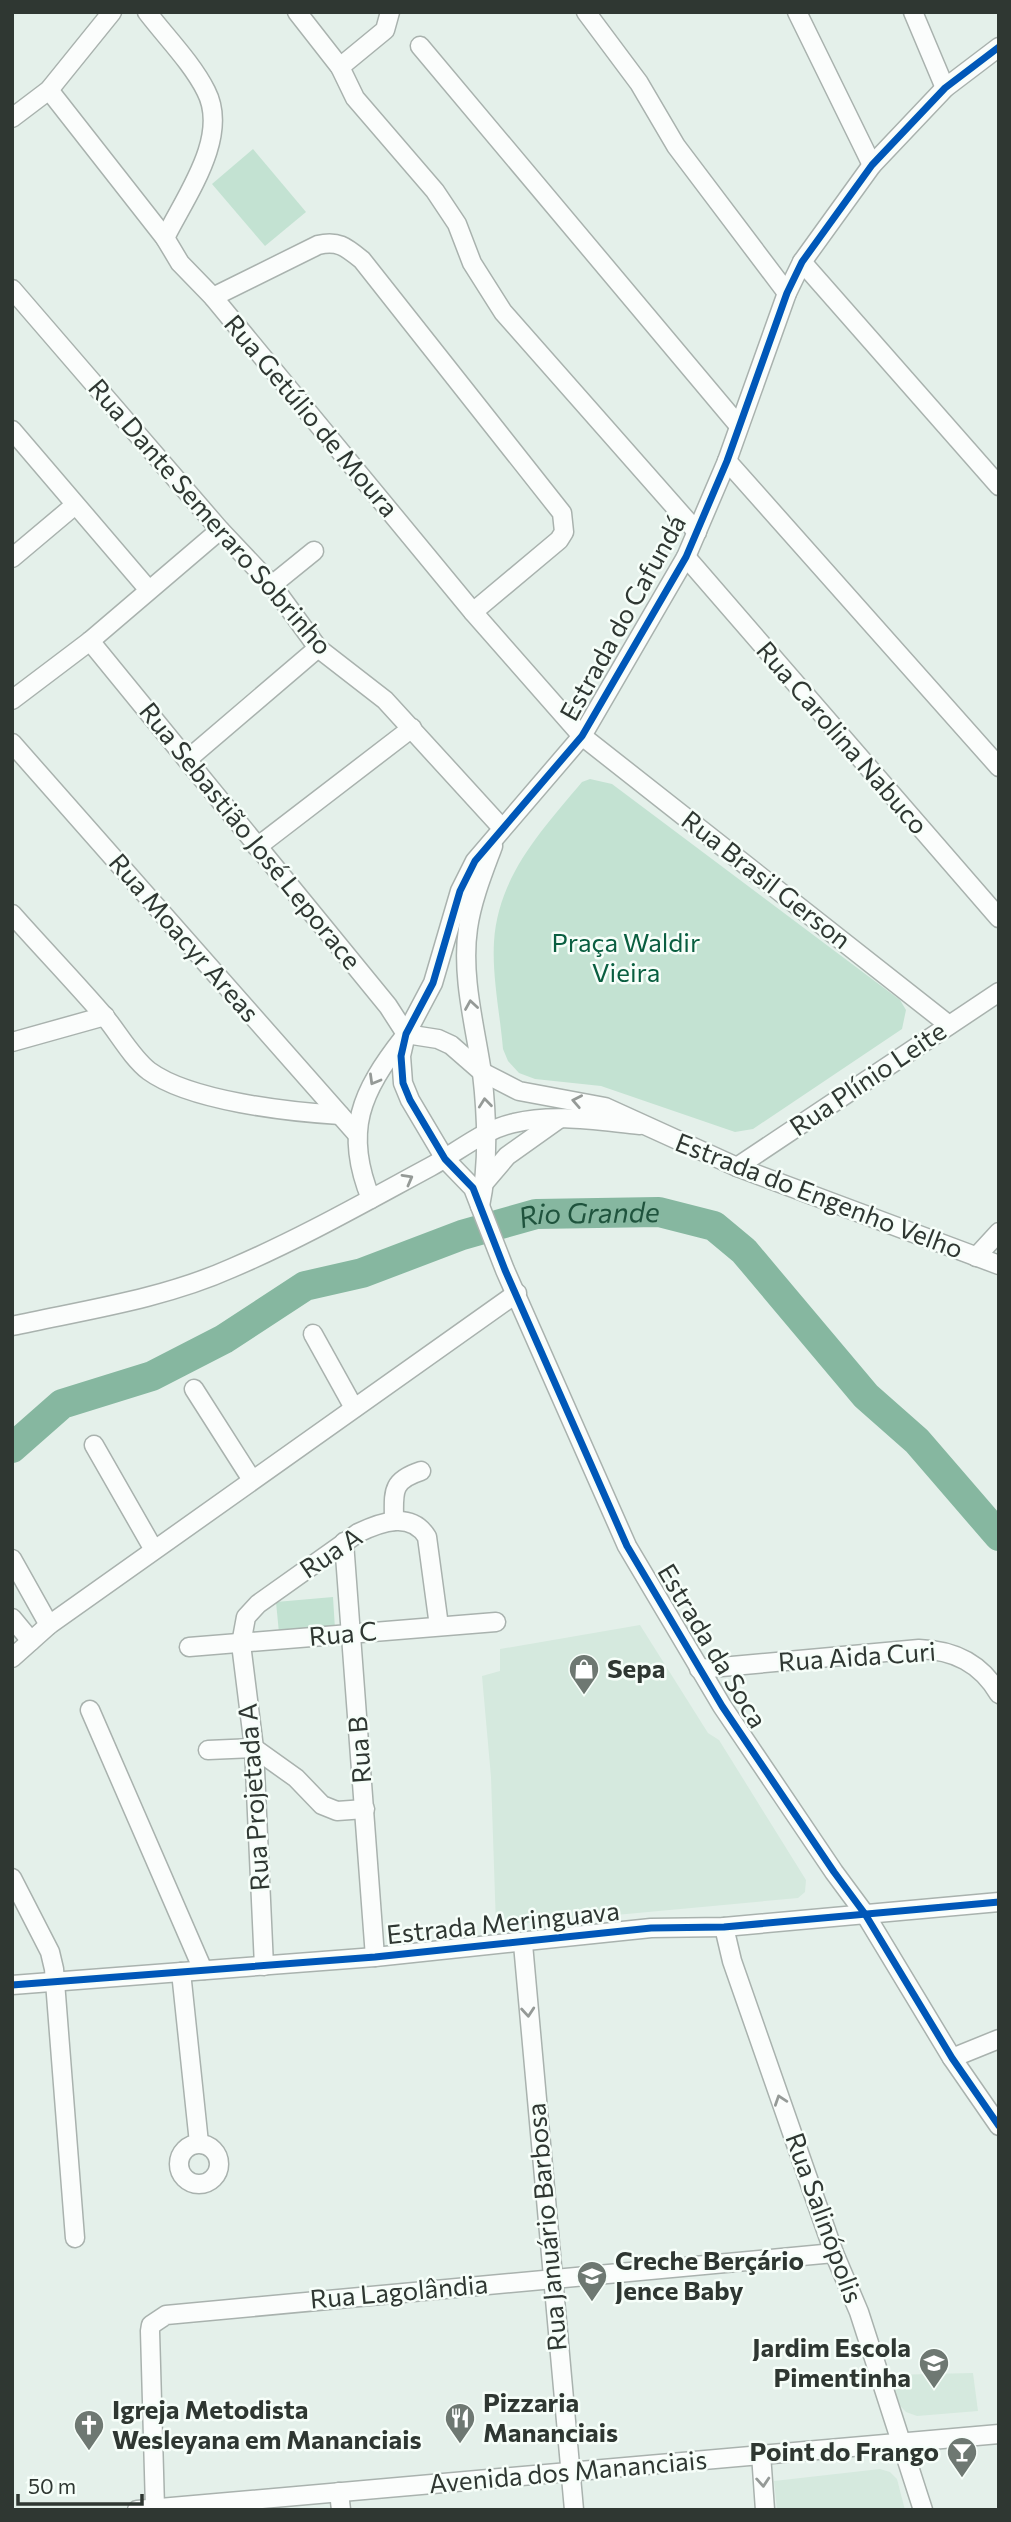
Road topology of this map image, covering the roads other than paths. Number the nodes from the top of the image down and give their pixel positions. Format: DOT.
graph roads {
  1 [pos="112,12"];
  2 [pos="147,12"];
  3 [pos="297,12"];
  4 [pos="390,12"];
  5 [pos="586,12"];
  6 [pos="797,12"];
  7 [pos="913,12"];
  8 [pos="420,46"];
  9 [pos="999,47"];
  10 [pos="340,67"];
  11 [pos="945,88"];
  12 [pos="49,90"];
  13 [pos="12,118"];
  14 [pos="872,165"];
  15 [pos="165,237"];
  16 [pos="802,262"];
  17 [pos="12,289"];
  18 [pos="787,293"];
  19 [pos="213,298"];
  20 [pos="738,426"];
  21 [pos="12,430"];
  22 [pos="727,461"];
  23 [pos="999,486"];
  24 [pos="75,505"];
  25 [pos="220,530"];
  26 [pos="697,532"];
  27 [pos="314,551"];
  28 [pos="686,557"];
  29 [pos="12,558"];
  30 [pos="272,585"];
  31 [pos="148,589"];
  32 [pos="474,612"];
  33 [pos="90,641"];
  34 [pos="318,648"];
  35 [pos="12,701"];
  36 [pos="412,728"];
  37 [pos="582,736"];
  38 [pos="14,749"];
  39 [pos="188,759"];
  40 [pos="999,767"];
  41 [pos="499,832"];
  42 [pos="257,847"];
  43 [pos="12,914"];
  44 [pos="999,918"];
  45 [pos="999,992"];
  46 [pos="105,1016"];
  47 [pos="949,1025"];
  48 [pos="406,1034"];
  49 [pos="12,1042"];
  50 [pos="482,1072"];
  51 [pos="340,1115"];
  52 [pos="560,1118"];
  53 [pos="640,1125"];
  54 [pos="356,1133"];
  55 [pos="484,1133"];
  56 [pos="445,1158"];
  57 [pos="737,1167"];
  58 [pos="485,1182"];
  59 [pos="371,1199"];
  60 [pos="483,1213"];
  61 [pos="999,1232"];
  62 [pos="976,1256"];
  63 [pos="999,1265"];
  64 [pos="517,1293"];
  65 [pos="12,1326"];
  66 [pos="313,1334"];
  67 [pos="194,1389"];
  68 [pos="354,1408"];
  69 [pos="94,1445"];
  70 [pos="421,1471"];
  71 [pos="253,1480"];
  72 [pos="394,1521"];
  73 [pos="344,1542"];
  74 [pos="154,1550"];
  75 [pos="12,1559"];
  76 [pos="12,1618"];
  77 [pos="496,1622"];
  78 [pos="49,1625"];
  79 [pos="439,1626"];
  80 [pos="352,1633"];
  81 [pos="242,1636"];
  82 [pos="31,1641"];
  83 [pos="189,1647"];
  84 [pos="12,1658"];
  85 [pos="699,1669"];
  86 [pos="999,1694"];
  87 [pos="90,1710"];
  88 [pos="254,1748"];
  89 [pos="208,1750"];
  90 [pos="365,1810"];
  91 [pos="12,1878"];
  92 [pos="999,1902"];
  93 [pos="865,1914"];
  94 [pos="724,1927"];
  95 [pos="523,1944"];
  96 [pos="375,1957"];
  97 [pos="264,1966"];
  98 [pos="203,1970"];
  99 [pos="181,1972"];
  100 [pos="54,1982"];
  101 [pos="12,1986"];
  102 [pos="999,2039"];
  103 [pos="952,2058"];
  104 [pos="999,2126"];
  105 [pos="199,2143"];
  106 [pos="75,2238"];
  107 [pos="834,2253"];
  108 [pos="552,2279"];
  109 [pos="999,2434"];
  110 [pos="902,2441"];
  111 [pos="761,2454"];
  112 [pos="571,2473"];
  113 [pos="340,2501"];
  114 [pos="159,2509"];
  115 [pos="574,2510"];
  116 [pos="765,2510"];
  117 [pos="922,2510"];
  1 -- 12 [label="street"];
  2 -- 15 [label="street"];
  3 -- 10 [label="street"];
  4 -- 10 [label="street"];
  5 -- 18 [label="street"];
  6 -- 14 [label="street"];
  7 -- 11 [label="street"];
  8 -- 20 [label="street"];
  9 -- 11 [label="street, Estrada do Cafundá"];
  10 -- 26 [label="street"];
  11 -- 14 [label="street, Estrada do Cafundá"];
  12 -- 13 [label="street"];
  12 -- 15 [label="street, Rua Getúlio de Moura"];
  14 -- 16 [label="street, Estrada do Cafundá"];
  15 -- 19 [label="street, Rua Getúlio de Moura"];
  16 -- 18 [label="street, Estrada do Cafundá"];
  16 -- 23 [label="street"];
  17 -- 25 [label="street, Rua Dante Semeraro Sobrinho"];
  18 -- 20 [label="street, Estrada do Cafundá"];
  19 -- 32 [label="street, Rua Getúlio de Moura"];
  19 -- 32 [label="street"];
  20 -- 22 [label="street, Estrada do Cafundá"];
  21 -- 24 [label="street"];
  22 -- 26 [label="street, Estrada do Cafundá"];
  22 -- 40 [label="street"];
  24 -- 29 [label="street"];
  24 -- 31 [label="street"];
  25 -- 30 [label="street, Rua Dante Semeraro Sobrinho"];
  25 -- 31 [label="street"];
  26 -- 28 [label="street, Estrada do Cafundá"];
  27 -- 30 [label="street"];
  28 -- 37 [label="street, Estrada do Cafundá"];
  28 -- 44 [label="street, Rua Carolina Nabuco"];
  30 -- 34 [label="street, Rua Dante Semeraro Sobrinho"];
  31 -- 33 [label="street"];
  32 -- 37 [label="street, Rua Getúlio de Moura"];
  33 -- 35 [label="street"];
  33 -- 39 [label="street, Rua Sebastião José Leporace"];
  34 -- 36 [label="street, Rua Dante Semeraro Sobrinho"];
  34 -- 39 [label="street"];
  36 -- 41 [label="street, Rua Dante Semeraro Sobrinho"];
  36 -- 42 [label="street"];
  37 -- 41 [label="street, Estrada do Cafundá"];
  37 -- 47 [label="street, Rua Brasil Gerson"];
  38 -- 51 [label="street, Rua Moacyr Areas"];
  39 -- 42 [label="street, Rua Sebastião José Leporace"];
  41 -- 48 [label="street, Estrada do Cafundá"];
  50 -- 41 [label="street, Estrada do Cafundá, one-way"];
  42 -- 48 [label="street, Rua Sebastião José Leporace"];
  43 -- 46 [label="street"];
  45 -- 47 [label="street, Rua Plínio Leite"];
  46 -- 49 [label="street"];
  46 -- 51 [label="street"];
  47 -- 57 [label="street, Rua Plínio Leite"];
  48 -- 50 [label="street, Estrada do Engenho Velho"];
  48 -- 54 [label="street, one-way"];
  48 -- 56 [label="street, Estrada do Cafundá"];
  53 -- 50 [label="street, Estrada do Engenho Velho, one-way"];
  55 -- 50 [label="street, Estrada do Cafundá, one-way"];
  51 -- 54 [label="street, Rua Moacyr Areas"];
  52 -- 53 [label="street, Estrada do Engenho Velho"];
  52 -- 55 [label="street, Estrada do Engenho Velho"];
  52 -- 58 [label="street"];
  53 -- 57 [label="street, Estrada do Engenho Velho"];
  54 -- 59 [label="street"];
  55 -- 56 [label="street, Estrada do Engenho Velho"];
  55 -- 58 [label="street"];
  59 -- 56 [label="street, Estrada do Engenho Velho, one-way"];
  56 -- 60 [label="street, Estrada da Soca"];
  57 -- 62 [label="street, Estrada do Engenho Velho"];
  58 -- 60 [label="street"];
  59 -- 65 [label="street, Estrada do Engenho Velho"];
  60 -- 64 [label="street, Estrada da Soca"];
  61 -- 62 [label="street"];
  62 -- 63 [label="street, Estrada do Engenho Velho"];
  64 -- 68 [label="street"];
  64 -- 85 [label="street, Estrada da Soca"];
  66 -- 68 [label="street"];
  67 -- 71 [label="street"];
  68 -- 71 [label="street"];
  69 -- 74 [label="street"];
  70 -- 72 [label="street"];
  71 -- 74 [label="street"];
  72 -- 73 [label="street, Rua A"];
  72 -- 79 [label="street, Rua A"];
  73 -- 80 [label="street, Rua B"];
  73 -- 81 [label="street, Rua A"];
  74 -- 78 [label="street"];
  75 -- 78 [label="street"];
  76 -- 82 [label="street"];
  77 -- 79 [label="street, Rua C"];
  78 -- 82 [label="street"];
  79 -- 80 [label="street, Rua C"];
  80 -- 81 [label="street, Rua C"];
  80 -- 90 [label="street, Rua B"];
  81 -- 83 [label="street, Rua C"];
  81 -- 88 [label="street, Rua Projetada A"];
  82 -- 84 [label="street"];
  85 -- 86 [label="street, Rua Aida Curi"];
  85 -- 93 [label="street, Estrada da Soca"];
  87 -- 98 [label="street"];
  88 -- 89 [label="street"];
  88 -- 90 [label="street"];
  88 -- 97 [label="street, Rua Projetada A"];
  90 -- 96 [label="street, Rua B"];
  91 -- 100 [label="street"];
  92 -- 93 [label="street, Estrada Meringuava"];
  93 -- 94 [label="street, Estrada Meringuava"];
  93 -- 103 [label="street, Estrada da Soca"];
  94 -- 95 [label="street, Estrada Meringuava"];
  107 -- 94 [label="street, Rua Salinópolis, one-way"];
  95 -- 96 [label="street, Estrada Meringuava"];
  95 -- 108 [label="street, Rua Januário Barbosa, one-way"];
  96 -- 97 [label="street, Estrada Meringuava"];
  97 -- 98 [label="street, Estrada Meringuava"];
  98 -- 99 [label="street, Estrada Meringuava"];
  99 -- 100 [label="street, Estrada Meringuava"];
  99 -- 105 [label="street"];
  100 -- 101 [label="street, Estrada Meringuava"];
  100 -- 106 [label="street"];
  102 -- 103 [label="street"];
  103 -- 104 [label="street, Estrada da Soca"];
  107 -- 108 [label="street, Rua Lagolândia"];
  107 -- 110 [label="street, Rua Salinópolis"];
  108 -- 112 [label="street, Rua Januário Barbosa"];
  108 -- 114 [label="street, Rua Lagolândia"];
  109 -- 110 [label="street, Avenida dos Mananciais"];
  110 -- 111 [label="street, Avenida dos Mananciais"];
  110 -- 117 [label="street, Rua Salinópolis"];
  111 -- 112 [label="street, Avenida dos Mananciais"];
  111 -- 116 [label="street, one-way"];
  112 -- 113 [label="street, Avenida dos Mananciais"];
  112 -- 115 [label="street, Rua Januário Barbosa"];
  113 -- 114 [label="street, Avenida dos Mananciais"];
}
